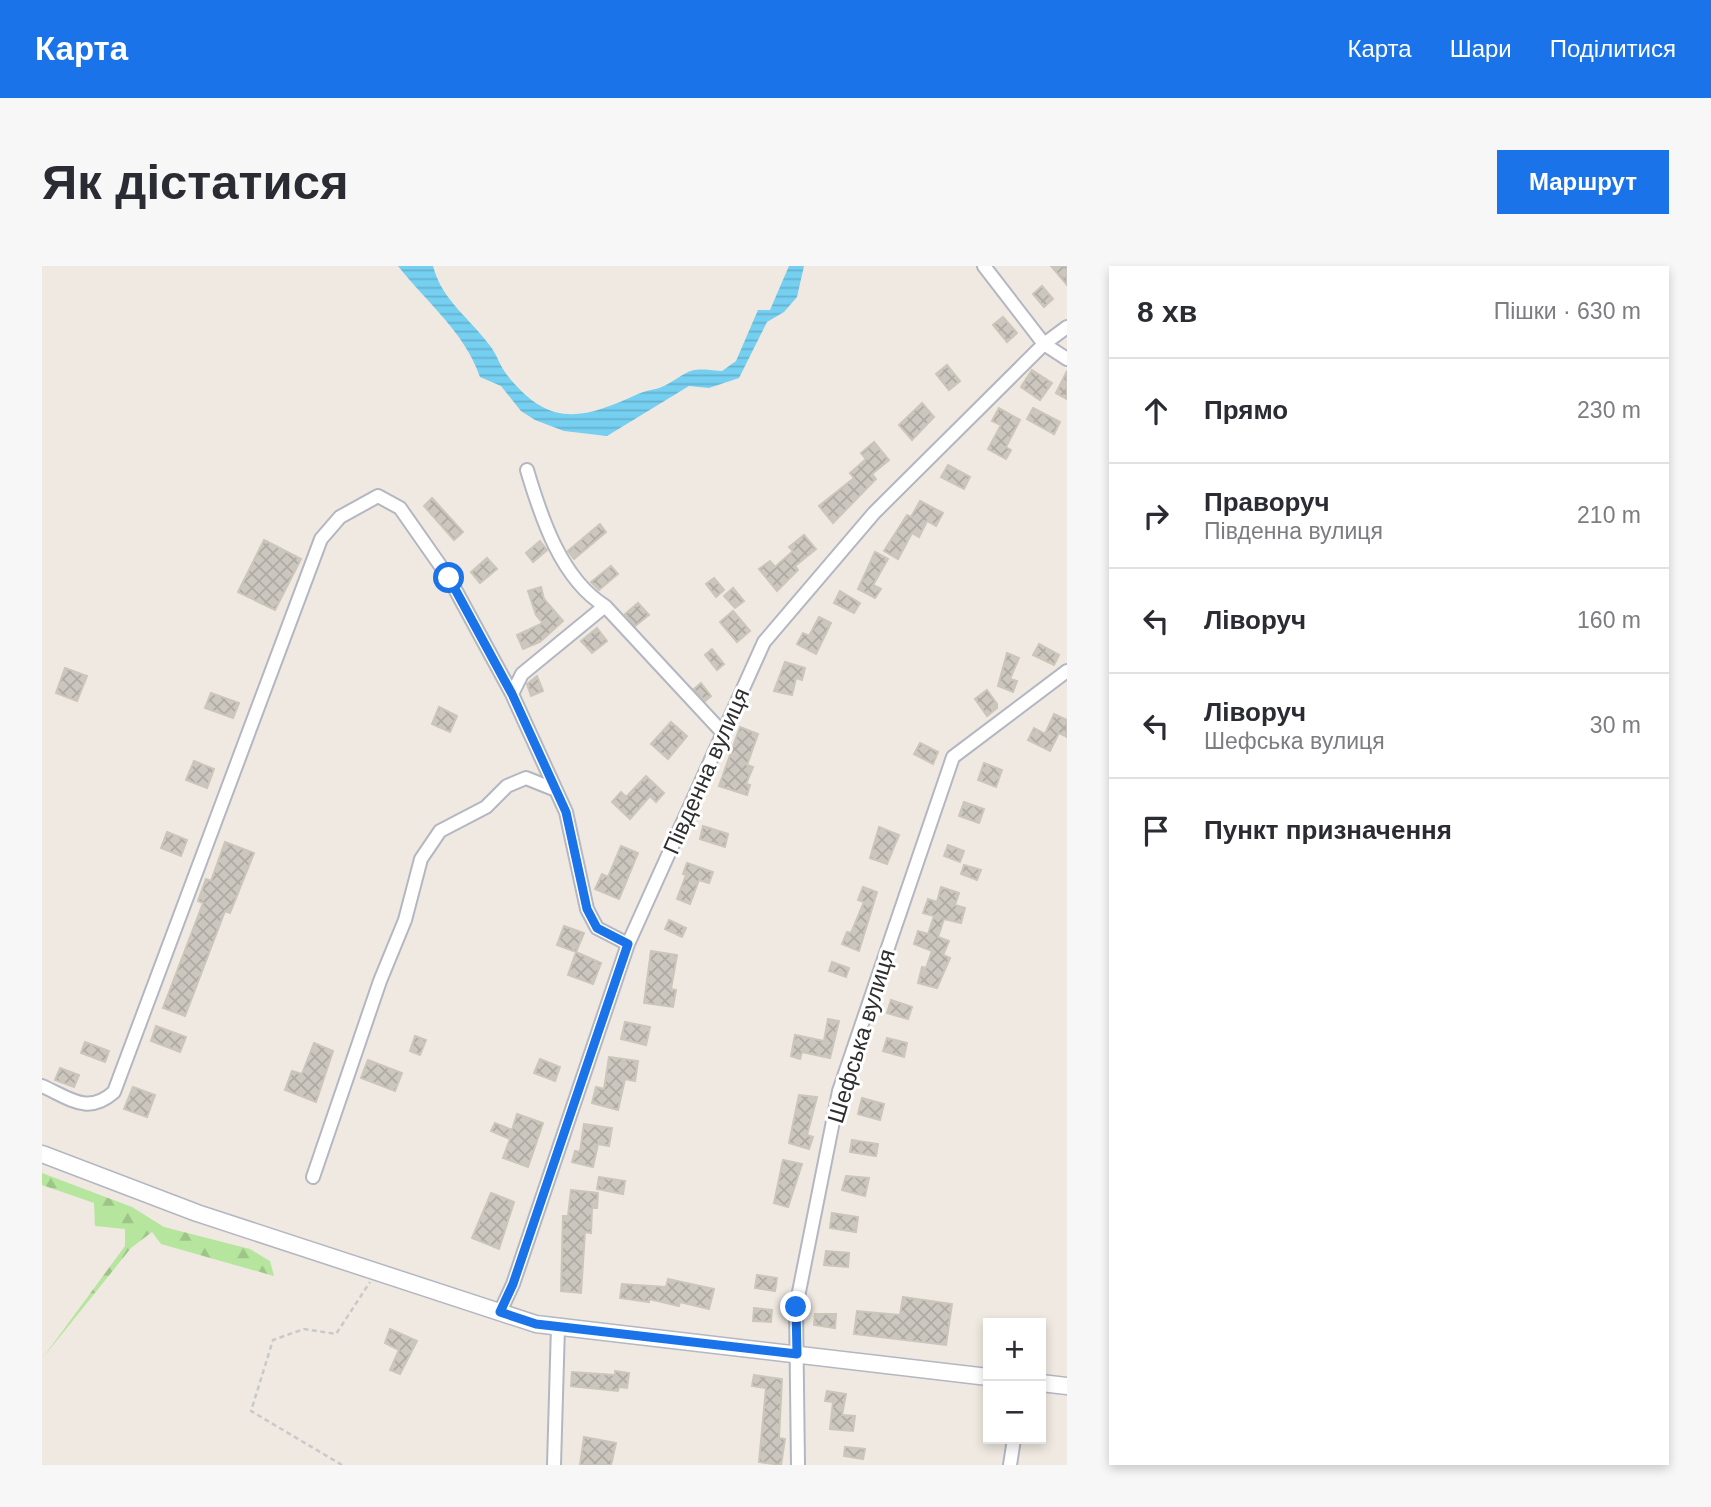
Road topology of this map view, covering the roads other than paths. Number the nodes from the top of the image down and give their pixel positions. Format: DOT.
graph roads {
  1 [pos="984,266"];
  2 [pos="1067,327"];
  3 [pos="1044,344"];
  4 [pos="1067,359"];
  5 [pos="527,470"];
  6 [pos="606,606"];
  7 [pos="1067,671"];
  8 [pos="512,694"];
  9 [pos="723,733"];
  10 [pos="556,790"];
  11 [pos="628,944"];
  12 [pos="42,1086"];
  13 [pos="42,1154"];
  14 [pos="313,1177"];
  15 [pos="500,1312"];
  16 [pos="558,1326"];
  17 [pos="797,1354"];
  18 [pos="983,1376"];
  19 [pos="1046,1384"];
  20 [pos="1067,1386"];
  21 [pos="1013,1444"];
  22 [pos="554,1465"];
  23 [pos="798,1465"];
  24 [pos="1010,1465"];
  1 -- 3 [label="street"];
  2 -- 3 [label="street, Південна вулиця"];
  3 -- 4 [label="street"];
  3 -- 9 [label="street, Південна вулиця"];
  5 -- 6 [label="street"];
  6 -- 8 [label="street"];
  6 -- 9 [label="street"];
  7 -- 17 [label="street, Шефська вулиця"];
  8 -- 10 [label="street"];
  8 -- 12 [label="street"];
  9 -- 11 [label="street, Південна вулиця"];
  10 -- 11 [label="street"];
  10 -- 14 [label="street"];
  11 -- 15 [label="street, Південна вулиця"];
  13 -- 15 [label="street"];
  15 -- 16 [label="street"];
  16 -- 17 [label="street"];
  16 -- 22 [label="street"];
  17 -- 18 [label="street"];
  17 -- 23 [label="street, Шефська вулиця"];
  19 -- 20 [label="street"];
  21 -- 24 [label="street"];
}
